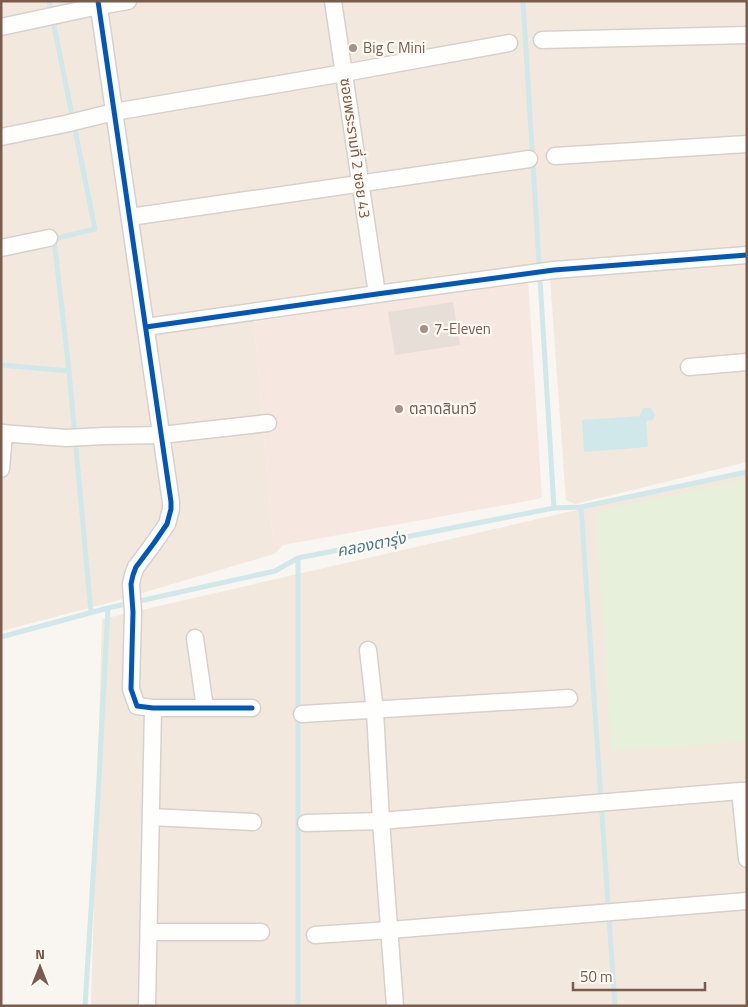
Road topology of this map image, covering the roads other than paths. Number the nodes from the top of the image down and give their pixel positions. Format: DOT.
graph roads {
  1 [pos="128,1"];
  2 [pos="333,1"];
  3 [pos="98,4"];
  4 [pos="1,27"];
  5 [pos="747,35"];
  6 [pos="542,40"];
  7 [pos="509,43"];
  8 [pos="344,73"];
  9 [pos="114,112"];
  10 [pos="1,137"];
  11 [pos="747,144"];
  12 [pos="554,156"];
  13 [pos="529,159"];
  14 [pos="360,184"];
  15 [pos="130,217"];
  16 [pos="49,238"];
  17 [pos="1,248"];
  18 [pos="747,255"];
  19 [pos="377,294"];
  20 [pos="146,327"];
  21 [pos="747,362"];
  22 [pos="689,367"];
  23 [pos="268,422"];
  24 [pos="3,433"];
  25 [pos="161,435"];
  26 [pos="1,469"];
  27 [pos="195,638"];
  28 [pos="368,650"];
  29 [pos="569,698"];
  30 [pos="153,708"];
  31 [pos="205,708"];
  32 [pos="252,708"];
  33 [pos="374,710"];
  34 [pos="302,714"];
  35 [pos="744,791"];
  36 [pos="151,817"];
  37 [pos="381,821"];
  38 [pos="253,822"];
  39 [pos="306,823"];
  40 [pos="747,859"];
  41 [pos="747,900"];
  42 [pos="390,930"];
  43 [pos="149,932"];
  44 [pos="261,932"];
  45 [pos="315,935"];
  46 [pos="147,1006"];
  47 [pos="395,1006"];
  1 -- 3 [label="street"];
  2 -- 8 [label="street, ซอยพระรามที่ 2 ซอย 43"];
  3 -- 4 [label="street"];
  3 -- 9 [label="street"];
  5 -- 6 [label="street"];
  7 -- 8 [label="street"];
  8 -- 9 [label="street"];
  8 -- 14 [label="street, ซอยพระรามที่ 2 ซอย 43"];
  9 -- 10 [label="street"];
  9 -- 15 [label="street"];
  11 -- 12 [label="street"];
  13 -- 14 [label="street"];
  14 -- 15 [label="street"];
  14 -- 19 [label="street, ซอยพระรามที่ 2 ซอย 43"];
  15 -- 20 [label="street"];
  16 -- 17 [label="street"];
  18 -- 19 [label="street"];
  19 -- 20 [label="street"];
  20 -- 25 [label="street"];
  21 -- 22 [label="street"];
  23 -- 25 [label="street"];
  24 -- 25 [label="street"];
  24 -- 26 [label="street"];
  25 -- 30 [label="street"];
  27 -- 31 [label="street"];
  28 -- 33 [label="street"];
  29 -- 33 [label="street"];
  30 -- 31 [label="street"];
  30 -- 36 [label="street"];
  31 -- 32 [label="street"];
  33 -- 34 [label="street"];
  33 -- 37 [label="street"];
  35 -- 37 [label="street"];
  35 -- 40 [label="street"];
  36 -- 38 [label="street"];
  36 -- 43 [label="street"];
  37 -- 39 [label="street"];
  37 -- 42 [label="street"];
  41 -- 42 [label="street"];
  42 -- 45 [label="street"];
  42 -- 47 [label="street"];
  43 -- 44 [label="street"];
  43 -- 46 [label="street"];
}
